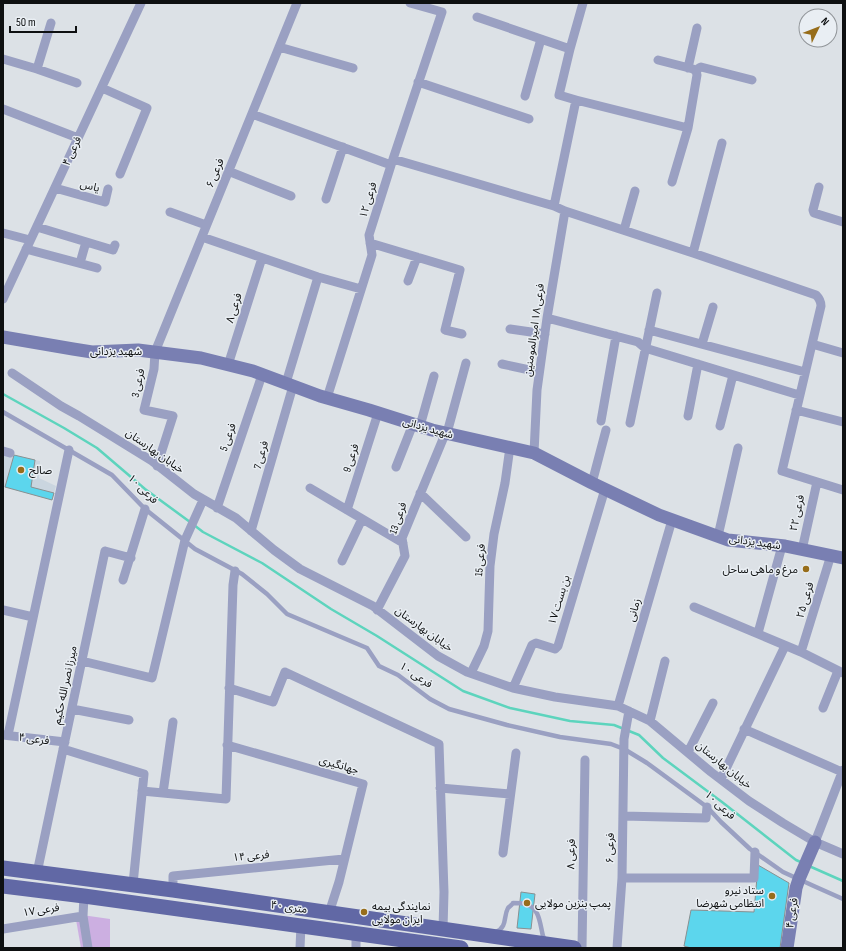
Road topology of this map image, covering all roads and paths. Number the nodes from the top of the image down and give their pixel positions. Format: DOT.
graph roads {
  1 [pos="141,3"];
  2 [pos="297,3"];
  3 [pos="583,3"];
  4 [pos="415,4"];
  5 [pos="477,17"];
  6 [pos="50,23"];
  7 [pos="697,28"];
  8 [pos="541,39"];
  9 [pos="279,47"];
  10 [pos="570,49"];
  11 [pos="3,59"];
  12 [pos="658,60"];
  13 [pos="353,68"];
  14 [pos="37,69"];
  15 [pos="692,69"];
  16 [pos="752,80"];
  17 [pos="418,82"];
  18 [pos="77,83"];
  19 [pos="102,88"];
  20 [pos="525,96"];
  21 [pos="576,100"];
  22 [pos="3,109"];
  23 [pos="252,114"];
  24 [pos="529,120"];
  25 [pos="688,128"];
  26 [pos="78,138"];
  27 [pos="722,143"];
  28 [pos="343,147"];
  29 [pos="392,162"];
  30 [pos="228,171"];
  31 [pos="120,174"];
  32 [pos="672,182"];
  33 [pos="819,187"];
  34 [pos="54,188"];
  35 [pos="108,189"];
  36 [pos="635,192"];
  37 [pos="291,196"];
  38 [pos="326,199"];
  39 [pos="554,206"];
  40 [pos="565,211"];
  41 [pos="170,212"];
  42 [pos="843,222"];
  43 [pos="206,225"];
  44 [pos="37,227"];
  45 [pos="624,230"];
  46 [pos="3,232"];
  47 [pos="202,237"];
  48 [pos="86,242"];
  49 [pos="370,243"];
  50 [pos="28,245"];
  51 [pos="115,245"];
  52 [pos="693,252"];
  53 [pos="417,257"];
  54 [pos="262,258"];
  55 [pos="80,264"];
  56 [pos="97,268"];
  57 [pos="318,277"];
  58 [pos="408,281"];
  59 [pos="360,289"];
  60 [pos="657,293"];
  61 [pos="3,299"];
  62 [pos="713,307"];
  63 [pos="547,318"];
  64 [pos="510,329"];
  65 [pos="649,330"];
  66 [pos="462,334"];
  67 [pos="545,334"];
  68 [pos="616,336"];
  69 [pos="3,337"];
  70 [pos="702,344"];
  71 [pos="812,344"];
  72 [pos="645,348"];
  73 [pos="155,352"];
  74 [pos="843,352"];
  75 [pos="466,363"];
  76 [pos="502,364"];
  77 [pos="698,364"];
  78 [pos="228,365"];
  79 [pos="12,372"];
  80 [pos="539,372"];
  81 [pos="805,372"];
  82 [pos="262,375"];
  83 [pos="733,375"];
  84 [pos="434,376"];
  85 [pos="290,385"];
  86 [pos="799,395"];
  87 [pos="327,398"];
  88 [pos="796,410"];
  89 [pos="3,412"];
  90 [pos="378,413"];
  91 [pos="688,416"];
  92 [pos="601,421"];
  93 [pos="843,422"];
  94 [pos="630,423"];
  95 [pos="417,425"];
  96 [pos="720,426"];
  97 [pos="606,430"];
  98 [pos="447,434"];
  99 [pos="510,447"];
  100 [pos="738,448"];
  101 [pos="69,450"];
  102 [pos="534,453"];
  103 [pos="157,466"];
  104 [pos="396,467"];
  105 [pos="816,482"];
  106 [pos="592,483"];
  107 [pos="310,488"];
  108 [pos="605,489"];
  109 [pos="843,490"];
  110 [pos="420,493"];
  111 [pos="203,500"];
  112 [pos="217,508"];
  113 [pos="146,509"];
  114 [pos="347,510"];
  115 [pos="362,519"];
  116 [pos="672,520"];
  117 [pos="251,531"];
  118 [pos="718,536"];
  119 [pos="466,537"];
  120 [pos="186,538"];
  121 [pos="403,543"];
  122 [pos="782,546"];
  123 [pos="802,550"];
  124 [pos="837,556"];
  125 [pos="130,558"];
  126 [pos="342,561"];
  127 [pos="235,570"];
  128 [pos="123,580"];
  129 [pos="694,607"];
  130 [pos="3,610"];
  131 [pos="377,610"];
  132 [pos="33,617"];
  133 [pos="758,634"];
  134 [pos="785,646"];
  135 [pos="801,652"];
  136 [pos="82,661"];
  137 [pos="664,661"];
  138 [pos="841,672"];
  139 [pos="471,673"];
  140 [pos="229,688"];
  141 [pos="513,688"];
  142 [pos="713,703"];
  143 [pos="618,706"];
  144 [pos="822,708"];
  145 [pos="72,709"];
  146 [pos="628,716"];
  147 [pos="129,720"];
  148 [pos="650,721"];
  149 [pos="173,722"];
  150 [pos="744,729"];
  151 [pos="6,735"];
  152 [pos="227,745"];
  153 [pos="64,746"];
  154 [pos="624,749"];
  155 [pos="688,752"];
  156 [pos="516,753"];
  157 [pos="585,760"];
  158 [pos="843,771"];
  159 [pos="721,779"];
  160 [pos="440,788"];
  161 [pos="142,791"];
  162 [pos="163,793"];
  163 [pos="510,794"];
  164 [pos="707,807"];
  165 [pos="623,816"];
  166 [pos="815,842"];
  167 [pos="754,852"];
  168 [pos="502,853"];
  169 [pos="843,854"];
  170 [pos="344,859"];
  171 [pos="3,868"];
  172 [pos="803,869"];
  173 [pos="37,873"];
  174 [pos="622,878"];
  175 [pos="133,884"];
  176 [pos="3,886"];
  177 [pos="173,890"];
  178 [pos="84,896"];
  179 [pos="843,899"];
  180 [pos="271,904"];
  181 [pos="329,913"];
  182 [pos="83,916"];
  183 [pos="268,921"];
  184 [pos="301,925"];
  185 [pos="3,928"];
  186 [pos="443,929"];
  187 [pos="356,933"];
  188 [pos="489,935"];
  189 [pos="548,944"];
  190 [pos="88,948"];
  191 [pos="300,948"];
  192 [pos="356,948"];
  193 [pos="459,948"];
  194 [pos="574,948"];
  195 [pos="582,948"];
  196 [pos="618,948"];
  197 [pos="787,948"];
  1 -- 19 [label="street, فرعی ۴"];
  2 -- 9 [label="street, فرعی ۶"];
  3 -- 10 [label="street"];
  4 -- 17 [label="street, فرعی ۱۲"];
  5 -- 8 [label="street"];
  6 -- 14 [label="street"];
  7 -- 15 [label="street"];
  8 -- 10 [label="street"];
  8 -- 20 [label="street"];
  9 -- 13 [label="street"];
  9 -- 23 [label="street, فرعی ۶"];
  10 -- 21 [label="street"];
  11 -- 14 [label="street"];
  12 -- 15 [label="street"];
  14 -- 18 [label="street"];
  15 -- 16 [label="street"];
  15 -- 25 [label="street"];
  17 -- 24 [label="street"];
  17 -- 29 [label="street, فرعی ۱۲"];
  19 -- 26 [label="street, فرعی ۴"];
  19 -- 31 [label="street"];
  21 -- 25 [label="street"];
  21 -- 39 [label="street"];
  22 -- 26 [label="street"];
  23 -- 28 [label="street"];
  23 -- 30 [label="street, فرعی ۶"];
  25 -- 32 [label="street"];
  26 -- 34 [label="street, فرعی ۴"];
  27 -- 52 [label="street"];
  28 -- 29 [label="street"];
  28 -- 38 [label="street"];
  29 -- 39 [label="street"];
  29 -- 49 [label="street, فرعی ۱۲"];
  30 -- 37 [label="street"];
  30 -- 43 [label="street, فرعی ۶"];
  33 -- 42 [label="street"];
  34 -- 35 [label="street, یاس"];
  34 -- 44 [label="street, فرعی ۴"];
  36 -- 45 [label="street"];
  39 -- 40 [label="street"];
  40 -- 45 [label="street"];
  40 -- 63 [label="street, فرعی ۱۸ امیرالمومنین"];
  41 -- 43 [label="street"];
  43 -- 47 [label="street, فرعی ۶"];
  44 -- 48 [label="street"];
  44 -- 50 [label="street, فرعی ۴"];
  45 -- 52 [label="street"];
  46 -- 50 [label="street"];
  47 -- 54 [label="street"];
  47 -- 73 [label="street, فرعی ۶"];
  48 -- 51 [label="street"];
  48 -- 55 [label="street"];
  49 -- 53 [label="street"];
  49 -- 59 [label="street, فرعی ۱۲"];
  50 -- 55 [label="street"];
  50 -- 61 [label="street, فرعی ۴"];
  52 -- 71 [label="street"];
  53 -- 58 [label="street"];
  53 -- 66 [label="street"];
  54 -- 57 [label="street"];
  54 -- 78 [label="street, فرعی ۸"];
  55 -- 56 [label="street"];
  57 -- 59 [label="street"];
  57 -- 85 [label="street"];
  59 -- 87 [label="street, فرعی ۱۲"];
  60 -- 65 [label="street"];
  62 -- 70 [label="street"];
  63 -- 67 [label="street, فرعی ۱۸ امیرالمومنین"];
  63 -- 68 [label="street"];
  64 -- 67 [label="street"];
  65 -- 70 [label="street"];
  65 -- 72 [label="street"];
  67 -- 80 [label="street, فرعی ۱۸ امیرالمومنین"];
  68 -- 72 [label="street"];
  68 -- 92 [label="street"];
  69 -- 73 [label="street, شهید یزدانی"];
  70 -- 81 [label="street"];
  71 -- 74 [label="street"];
  71 -- 81 [label="street"];
  72 -- 77 [label="street"];
  72 -- 94 [label="street"];
  73 -- 78 [label="street, شهید یزدانی"];
  73 -- 103 [label="street, فرعی 3"];
  75 -- 98 [label="street, فرعی 13"];
  76 -- 80 [label="street"];
  77 -- 83 [label="street"];
  77 -- 91 [label="street"];
  78 -- 82 [label="street, شهید یزدانی"];
  79 -- 103 [label="street, خیابان بهارستان"];
  80 -- 102 [label="street, فرعی ۱۸ امیرالمومنین"];
  81 -- 86 [label="street"];
  82 -- 85 [label="street, شهید یزدانی"];
  82 -- 112 [label="street, فرعی 5"];
  83 -- 86 [label="street"];
  83 -- 96 [label="street"];
  84 -- 95 [label="street"];
  85 -- 87 [label="street, شهید یزدانی"];
  85 -- 117 [label="street, فرعی 7"];
  86 -- 88 [label="street"];
  87 -- 90 [label="street, شهید یزدانی"];
  88 -- 93 [label="street"];
  88 -- 105 [label="street"];
  89 -- 101 [label="lane, فرعی ۱۰"];
  90 -- 95 [label="street, شهید یزدانی"];
  90 -- 114 [label="street, فرعی 9"];
  95 -- 98 [label="street, شهید یزدانی"];
  95 -- 104 [label="street"];
  97 -- 106 [label="street"];
  98 -- 99 [label="street, شهید یزدانی"];
  98 -- 110 [label="street, فرعی 13"];
  99 -- 102 [label="street, شهید یزدانی"];
  99 -- 139 [label="street, فرعی 15"];
  100 -- 118 [label="street"];
  101 -- 113 [label="lane, فرعی ۱۰"];
  101 -- 132 [label="street"];
  102 -- 106 [label="street, شهید یزدانی"];
  103 -- 111 [label="street, خیابان بهارستان"];
  105 -- 109 [label="street"];
  105 -- 123 [label="street, فرعی ۲۲"];
  106 -- 108 [label="street, شهید یزدانی"];
  107 -- 114 [label="street"];
  108 -- 116 [label="street, شهید یزدانی"];
  108 -- 141 [label="street, بن بست ۱۷"];
  110 -- 119 [label="street"];
  110 -- 121 [label="street, فرعی 13"];
  111 -- 112 [label="street, خیابان بهارستان"];
  111 -- 120 [label="street"];
  112 -- 117 [label="street, خیابان بهارستان"];
  113 -- 120 [label="lane, فرعی ۱۰"];
  113 -- 125 [label="street"];
  114 -- 115 [label="street"];
  115 -- 121 [label="street"];
  115 -- 126 [label="street"];
  116 -- 118 [label="street, شهید یزدانی"];
  116 -- 143 [label="street, زمانی"];
  117 -- 131 [label="street, خیابان بهارستان"];
  118 -- 122 [label="street, شهید یزدانی"];
  120 -- 127 [label="lane, فرعی ۱۰"];
  120 -- 136 [label="street"];
  121 -- 131 [label="street, فرعی 13"];
  122 -- 123 [label="street, شهید یزدانی"];
  122 -- 133 [label="street"];
  123 -- 124 [label="street, شهید یزدانی"];
  124 -- 135 [label="street, فرعی ۲۵"];
  125 -- 128 [label="street"];
  125 -- 136 [label="street, میرزا نصر الله حکیم"];
  127 -- 140 [label="street"];
  127 -- 154 [label="lane, فرعی ۱۰"];
  129 -- 133 [label="street"];
  130 -- 132 [label="street"];
  131 -- 139 [label="street, خیابان بهارستان"];
  132 -- 151 [label="street"];
  133 -- 134 [label="street"];
  134 -- 135 [label="street"];
  134 -- 150 [label="street"];
  135 -- 138 [label="street"];
  136 -- 145 [label="street, میرزا نصر الله حکیم"];
  137 -- 148 [label="street"];
  138 -- 144 [label="street"];
  139 -- 141 [label="street, خیابان بهارستان"];
  140 -- 152 [label="street"];
  140 -- 160 [label="street"];
  141 -- 143 [label="street, خیابان بهارستان"];
  142 -- 155 [label="street"];
  143 -- 146 [label="street, خیابان بهارستان"];
  145 -- 147 [label="street"];
  145 -- 153 [label="street, میرزا نصر الله حکیم"];
  146 -- 148 [label="street, خیابان بهارستان"];
  146 -- 154 [label="street, فرعی ۶"];
  148 -- 155 [label="street, خیابان بهارستان"];
  149 -- 162 [label="street"];
  150 -- 158 [label="street"];
  150 -- 159 [label="street"];
  151 -- 153 [label="street, فرعی ۴"];
  152 -- 162 [label="street"];
  152 -- 170 [label="street, جهانگیری"];
  153 -- 161 [label="street, فرعی ۴"];
  153 -- 173 [label="street, میرزا نصر الله حکیم"];
  154 -- 164 [label="lane, فرعی ۱۰"];
  154 -- 165 [label="street, فرعی ۶"];
  155 -- 159 [label="street, خیابان بهارستان"];
  156 -- 163 [label="street"];
  157 -- 195 [label="street, فرعی ۸"];
  158 -- 166 [label="street"];
  159 -- 166 [label="street, خیابان بهارستان"];
  160 -- 163 [label="street"];
  160 -- 186 [label="street"];
  161 -- 162 [label="street"];
  161 -- 175 [label="street"];
  163 -- 168 [label="street"];
  164 -- 165 [label="street"];
  164 -- 167 [label="lane, فرعی ۱۰"];
  165 -- 174 [label="street, فرعی ۶"];
  166 -- 169 [label="street, خیابان بهارستان"];
  166 -- 172 [label="street, فرعی ۴"];
  167 -- 172 [label="lane, فرعی ۱۰"];
  167 -- 174 [label="street"];
  170 -- 177 [label="street, فرعی ۱۴"];
  170 -- 181 [label="street, جهانگیری"];
  171 -- 173 [label="main road, ۴۰ متری"];
  172 -- 179 [label="lane, فرعی ۱۰"];
  172 -- 197 [label="street, فرعی ۴"];
  173 -- 175 [label="main road, ۴۰ متری"];
  174 -- 196 [label="street, فرعی ۶"];
  175 -- 177 [label="main road, ۴۰ متری"];
  176 -- 178 [label="main road, ۴۰ متری"];
  177 -- 180 [label="main road, ۴۰ متری"];
  178 -- 182 [label="street"];
  178 -- 183 [label="main road, ۴۰ متری"];
  180 -- 181 [label="main road, ۴۰ متری"];
  180 -- 183 [label="main road"];
  181 -- 186 [label="main road, ۴۰ متری"];
  182 -- 185 [label="street, فرعی ۱۷"];
  182 -- 190 [label="street"];
  183 -- 184 [label="main road, ۴۰ متری"];
  184 -- 187 [label="main road, ۴۰ متری"];
  184 -- 191 [label="street"];
  186 -- 188 [label="main road, ۴۰ متری"];
  187 -- 192 [label="street"];
  187 -- 193 [label="main road, ۴۰ متری"];
  188 -- 189 [label="main road, ۴۰ متری"];
  188 -- 189 [label="lane"];
  189 -- 194 [label="main road, ۴۰ متری"];
}
